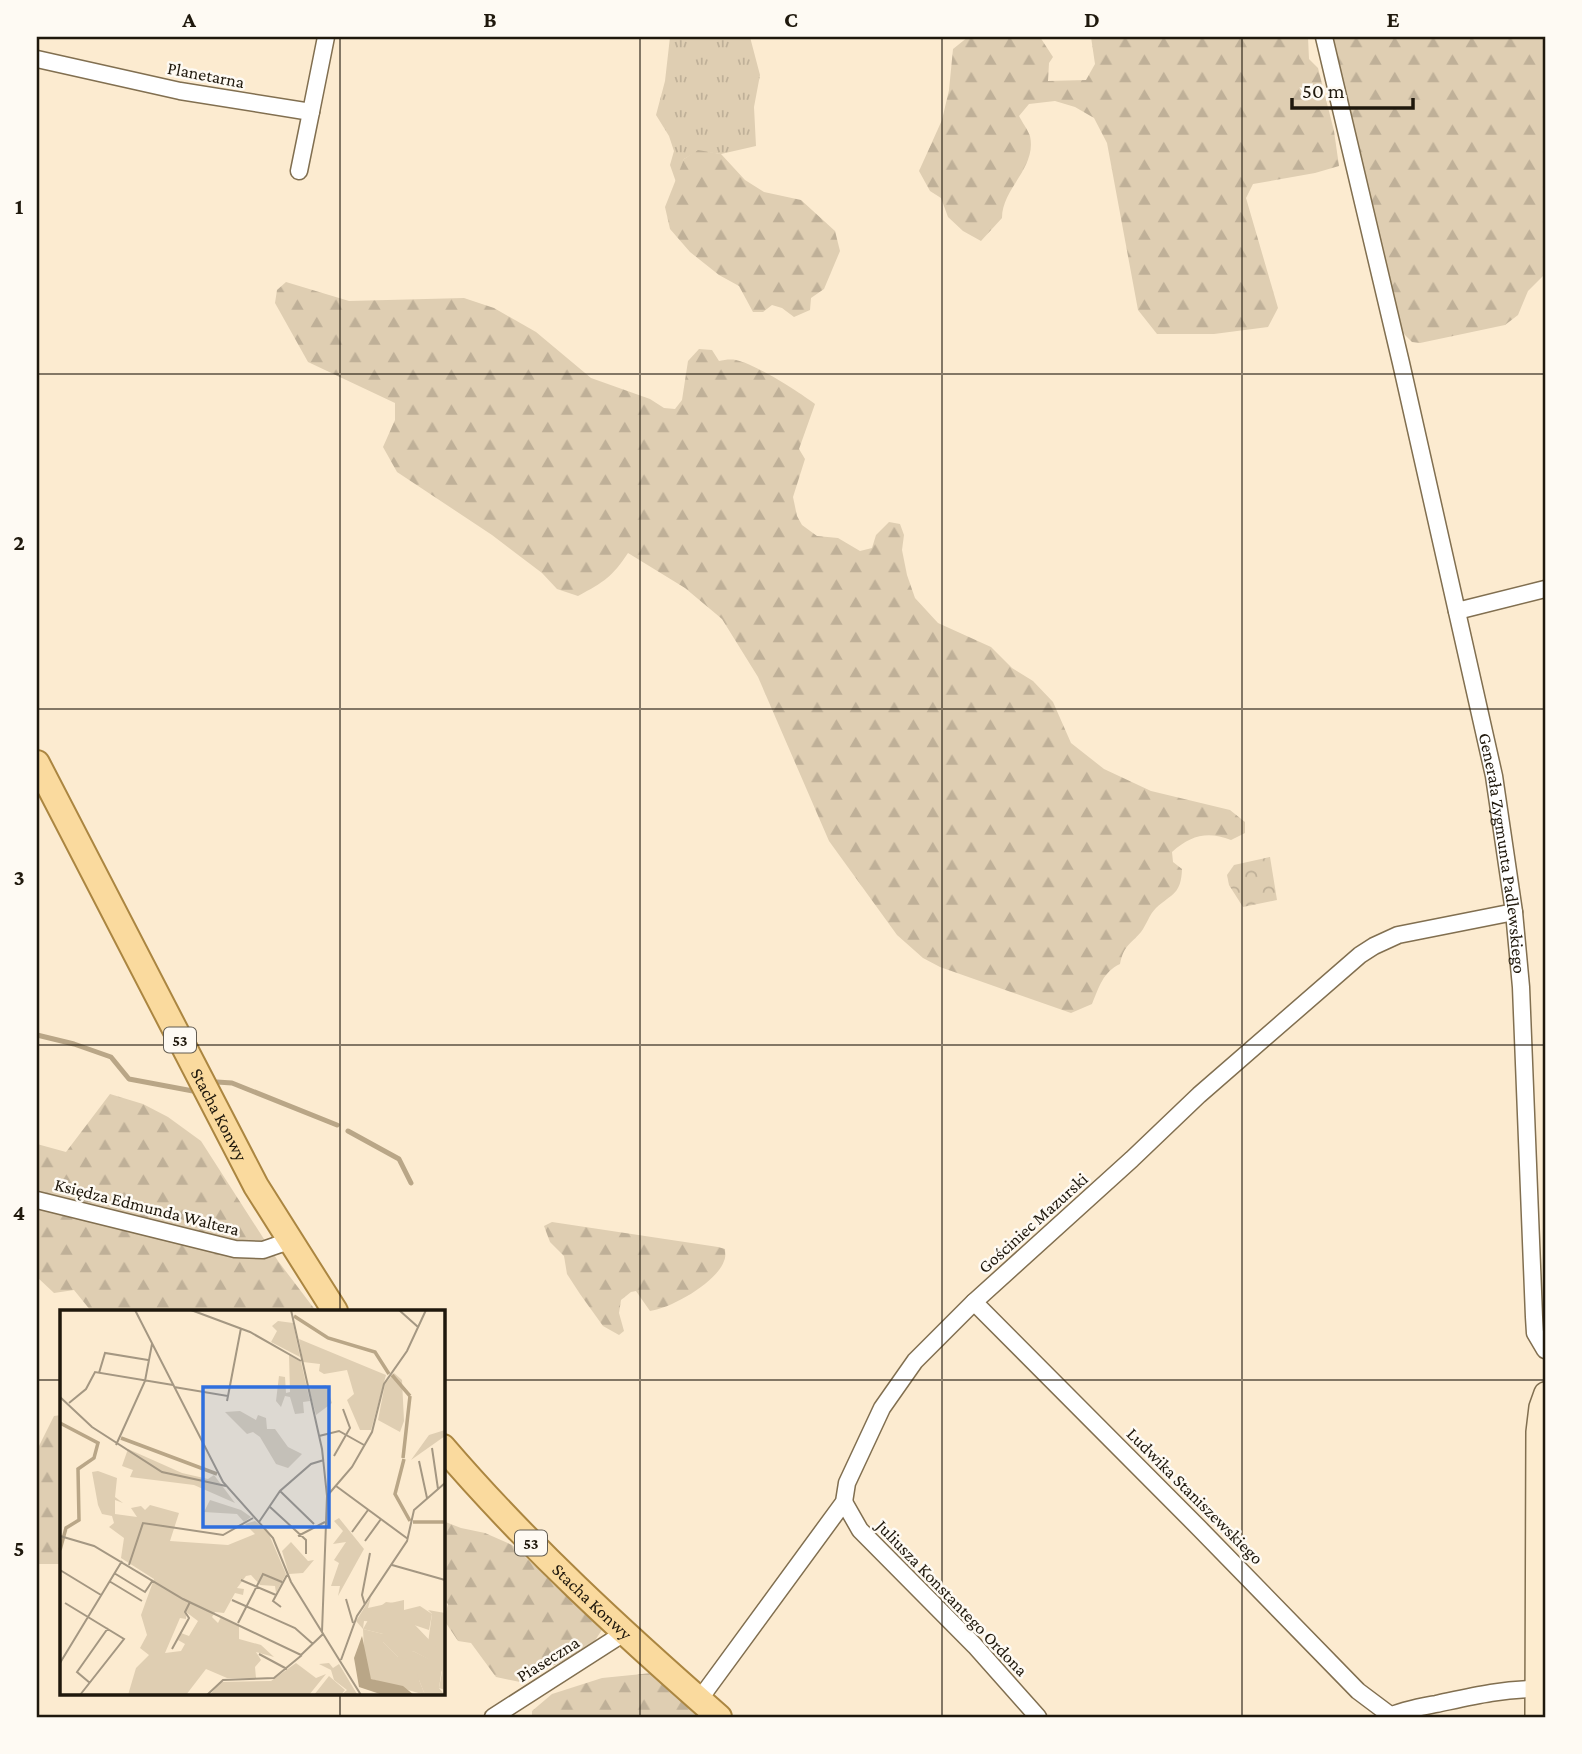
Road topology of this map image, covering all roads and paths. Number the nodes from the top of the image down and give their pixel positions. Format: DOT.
graph roads {
  1 [pos="326,37"];
  2 [pos="1324,37"];
  3 [pos="37,59"];
  4 [pos="311,111"];
  5 [pos="299,171"];
  6 [pos="1545,589"];
  7 [pos="1457,611"];
  8 [pos="37,762"];
  9 [pos="1514,912"];
  10 [pos="37,1200"];
  11 [pos="289,1241"];
  12 [pos="974,1302"];
  13 [pos="334,1310"];
  14 [pos="1545,1350"];
  15 [pos="1545,1393"];
  16 [pos="444,1448"];
  17 [pos="844,1502"];
  18 [pos="624,1633"];
  19 [pos="1535,1689"];
  20 [pos="699,1700"];
  21 [pos="1389,1716"];
  22 [pos="493,1717"];
  23 [pos="719,1717"];
  24 [pos="1038,1717"];
  25 [pos="1536,1717"];
  1 -- 4 [label="street"];
  2 -- 7 [label="street, Generała Zygmunta Padlewskiego"];
  3 -- 4 [label="street, Planetarna"];
  4 -- 5 [label="street"];
  6 -- 7 [label="street"];
  7 -- 9 [label="street, Generała Zygmunta Padlewskiego"];
  8 -- 11 [label="main road, Stacha Konwy / 53"];
  9 -- 12 [label="street, Gościniec Mazurski"];
  9 -- 14 [label="street, Generała Zygmunta Padlewskiego"];
  10 -- 11 [label="street, Księdza Edmunda Waltera"];
  11 -- 13 [label="main road, Stacha Konwy / 53"];
  12 -- 17 [label="street, Gościniec Mazurski"];
  12 -- 21 [label="street, Ludwika Staniszewskiego"];
  15 -- 19 [label="street"];
  16 -- 18 [label="main road, Stacha Konwy / 53"];
  17 -- 20 [label="street, Gościniec Mazurski"];
  17 -- 24 [label="street, Juliusza Konstantego Ordona"];
  18 -- 20 [label="main road, Stacha Konwy / 53"];
  18 -- 22 [label="street, Piaseczna"];
  19 -- 21 [label="street"];
  19 -- 25 [label="street"];
  20 -- 23 [label="main road, Stacha Konwy / 53"];
}
